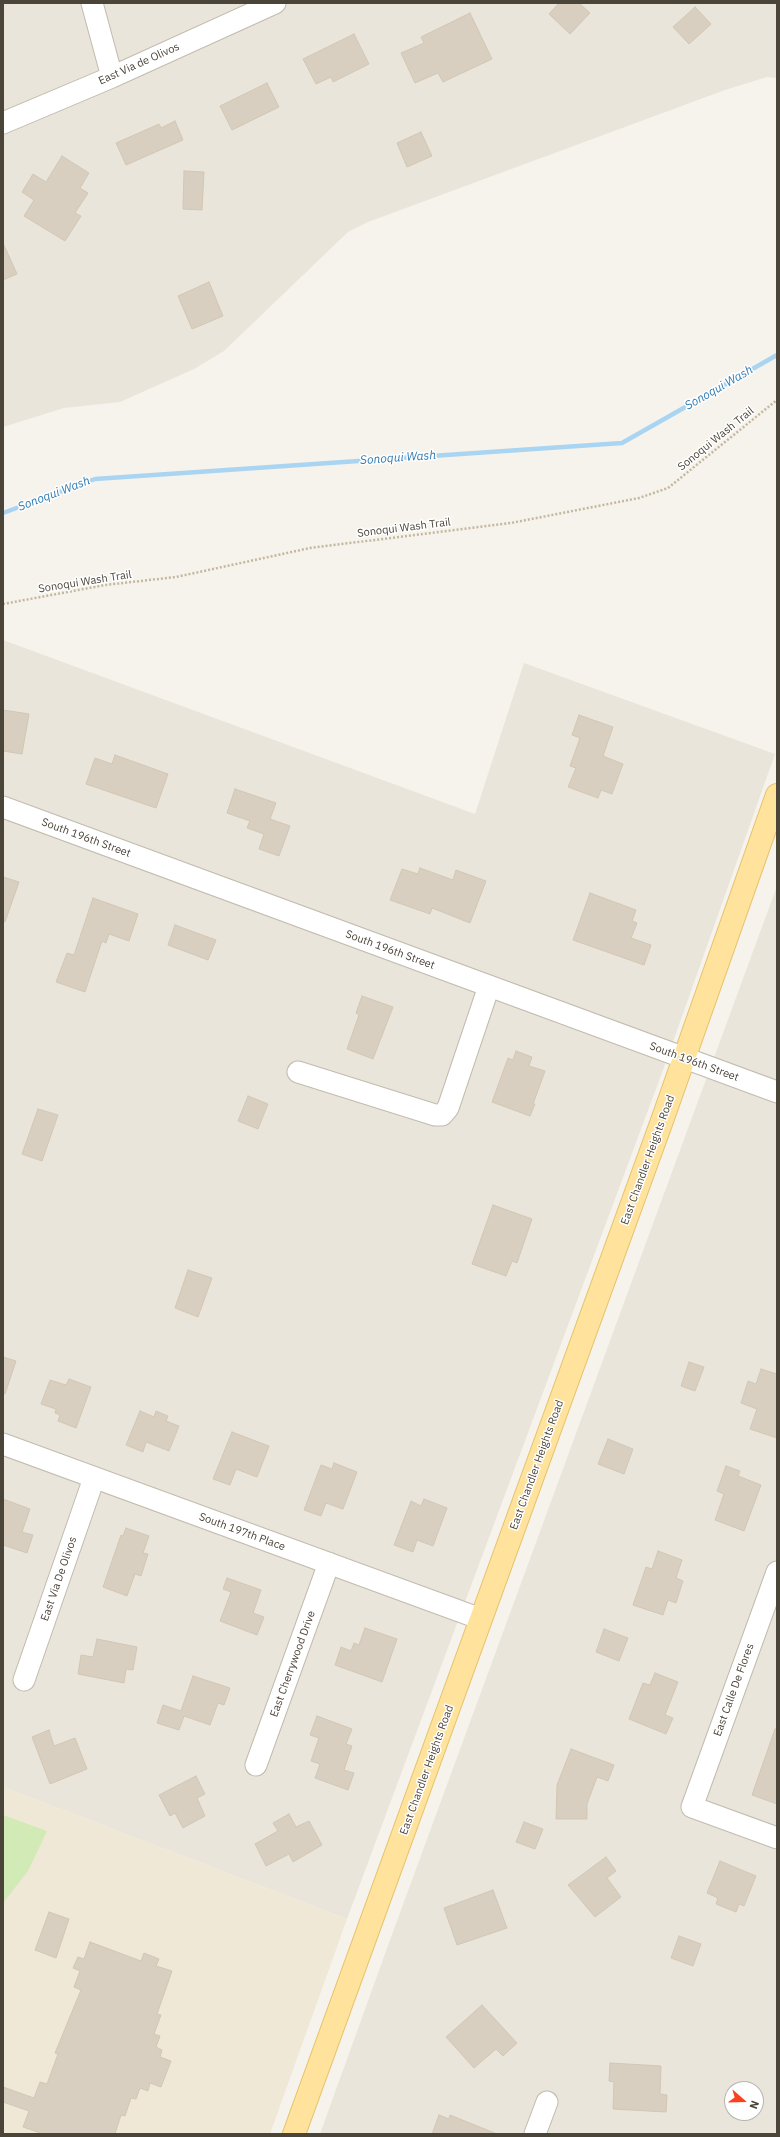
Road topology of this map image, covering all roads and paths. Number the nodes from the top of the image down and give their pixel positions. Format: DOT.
graph roads {
  1 [pos="92,3"];
  2 [pos="274,3"];
  3 [pos="112,77"];
  4 [pos="3,123"];
  5 [pos="777,400"];
  6 [pos="3,604"];
  7 [pos="777,795"];
  8 [pos="3,807"];
  9 [pos="489,986"];
  10 [pos="684,1059"];
  11 [pos="298,1072"];
  12 [pos="777,1092"];
  13 [pos="3,1444"];
  14 [pos="94,1478"];
  15 [pos="329,1563"];
  16 [pos="777,1572"];
  17 [pos="481,1619"];
  18 [pos="24,1680"];
  19 [pos="256,1765"];
  20 [pos="777,1838"];
  21 [pos="546,2102"];
  22 [pos="294,2134"];
  23 [pos="535,2134"];
  1 -- 3 [label="street"];
  2 -- 3 [label="street, East Via de Olivos"];
  3 -- 4 [label="street, East Via de Olivos"];
  5 -- 6 [label="path, Sonoqui Wash Trail"];
  7 -- 10 [label="main road, East Chandler Heights Road"];
  8 -- 9 [label="street, South 196th Street"];
  9 -- 10 [label="street, South 196th Street"];
  9 -- 11 [label="street"];
  10 -- 12 [label="street, South 196th Street"];
  10 -- 17 [label="main road, East Chandler Heights Road"];
  13 -- 14 [label="street, South 197th Place"];
  14 -- 15 [label="street, South 197th Place"];
  14 -- 18 [label="street, East Via De Olivos"];
  15 -- 17 [label="street, South 197th Place"];
  15 -- 19 [label="street, East Cherrywood Drive"];
  16 -- 20 [label="street, East Calle De Flores"];
  17 -- 22 [label="main road, East Chandler Heights Road"];
  21 -- 23 [label="street"];
}
